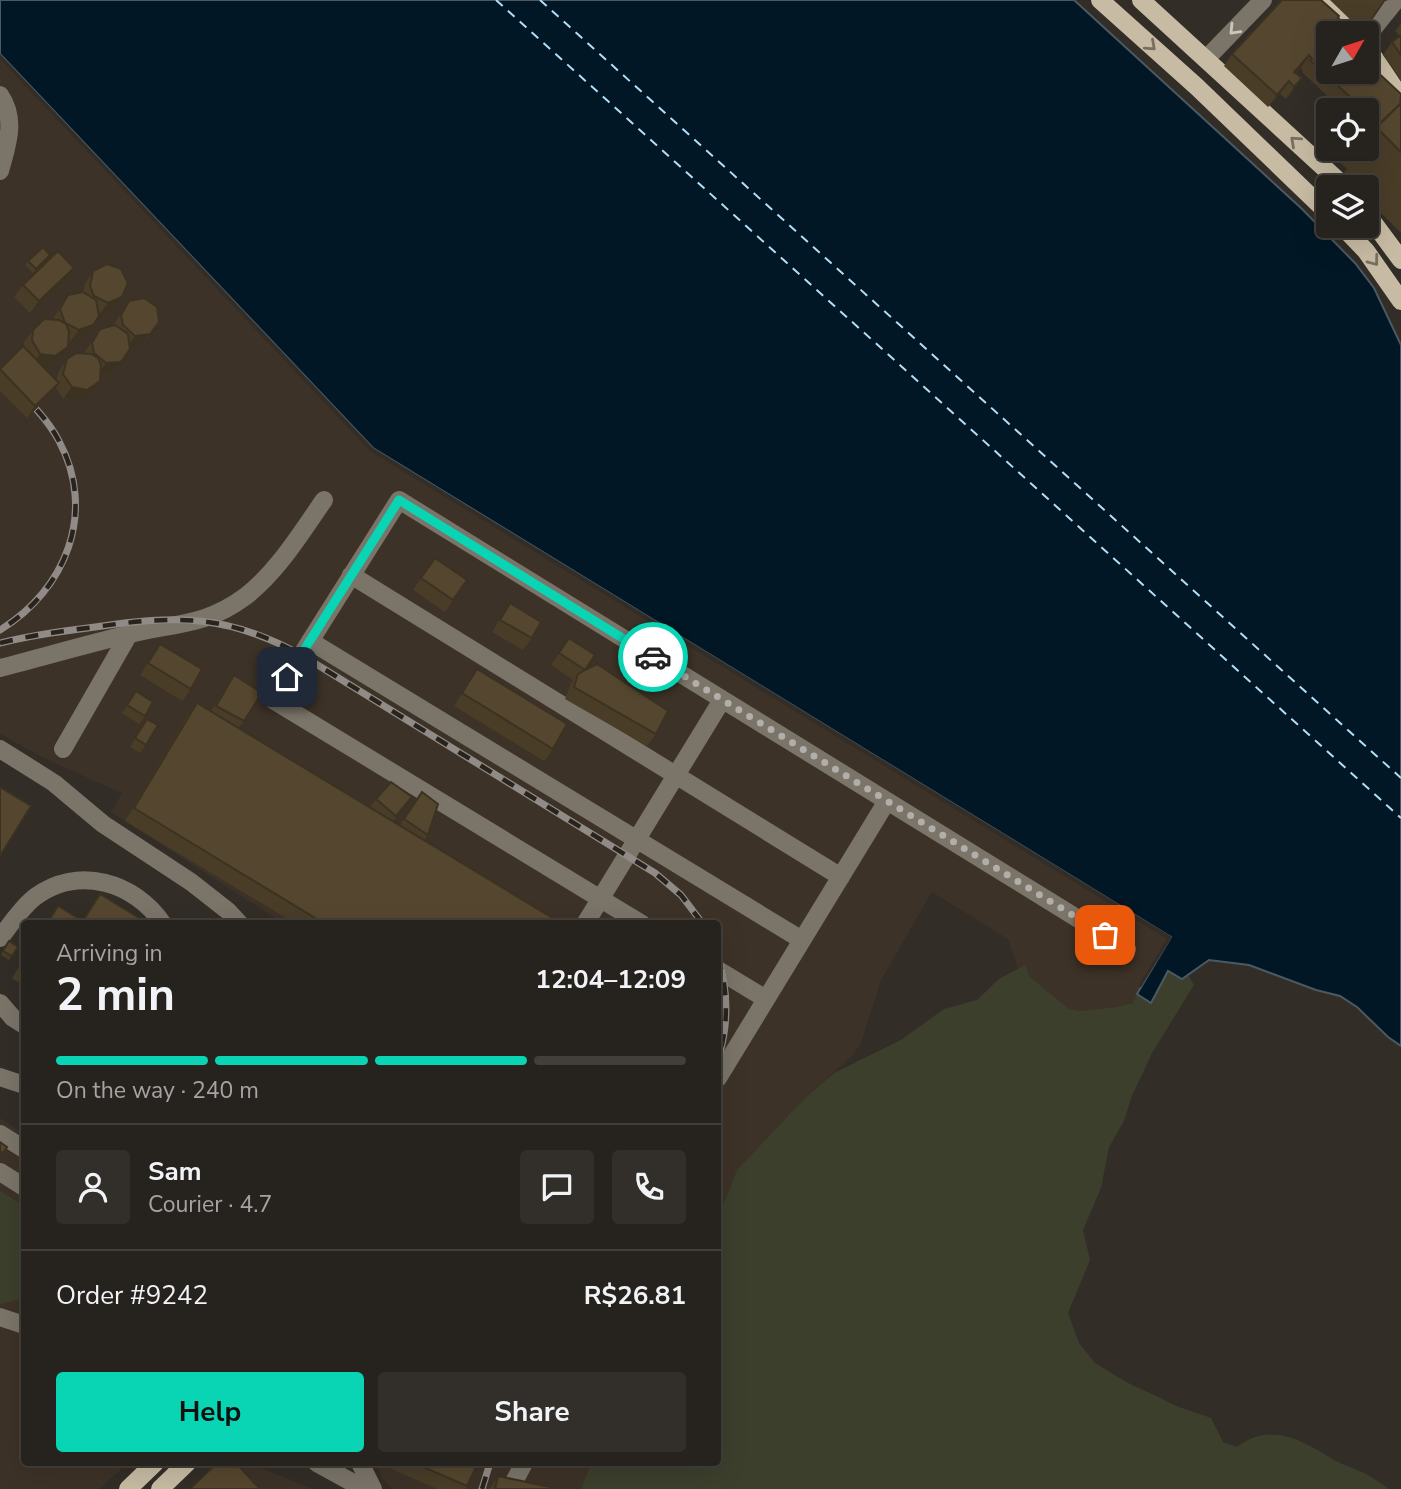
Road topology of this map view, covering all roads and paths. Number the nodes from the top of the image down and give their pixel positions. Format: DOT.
graph roads {
  1 [pos="1100,0"];
  2 [pos="1141,0"];
  3 [pos="1263,0"];
  4 [pos="1322,0"];
  5 [pos="1396,0"];
  6 [pos="1343,21"];
  7 [pos="1379,21"];
  8 [pos="1206,59"];
  9 [pos="1379,65"];
  10 [pos="0,95"];
  11 [pos="1401,98"];
  12 [pos="0,171"];
  13 [pos="1332,175"];
  14 [pos="1316,202"];
  15 [pos="1379,230"];
  16 [pos="1354,238"];
  17 [pos="1401,260"];
  18 [pos="1401,301"];
  19 [pos="324,500"];
  20 [pos="351,575"];
  21 [pos="130,634"];
  22 [pos="310,640"];
  23 [pos="0,668"];
  24 [pos="722,699"];
  25 [pos="0,749"];
  26 [pos="63,749"];
  27 [pos="676,775"];
  28 [pos="887,801"];
  29 [pos="637,839"];
  30 [pos="841,877"];
  31 [pos="206,893"];
  32 [pos="600,899"];
  33 [pos="160,920"];
  34 [pos="225,920"];
  35 [pos="236,920"];
  36 [pos="587,920"];
  37 [pos="635,920"];
  38 [pos="0,939"];
  39 [pos="802,940"];
  40 [pos="1127,949"];
  41 [pos="721,972"];
  42 [pos="766,999"];
  43 [pos="0,1003"];
  44 [pos="21,1023"];
  45 [pos="721,1044"];
  46 [pos="733,1052"];
  47 [pos="721,1073"];
  48 [pos="0,1077"];
  49 [pos="21,1084"];
  50 [pos="0,1134"];
  51 [pos="21,1147"];
  52 [pos="0,1172"];
  53 [pos="21,1185"];
  54 [pos="21,1310"];
  55 [pos="0,1317"];
  56 [pos="21,1324"];
  57 [pos="152,1466"];
  58 [pos="184,1466"];
  59 [pos="322,1466"];
  60 [pos="362,1466"];
  61 [pos="523,1466"];
  62 [pos="516,1480"];
  63 [pos="128,1489"];
  64 [pos="160,1489"];
  65 [pos="364,1489"];
  66 [pos="373,1489"];
  1 -- 14 [label="main road, one-way"];
  2 -- 8 [label="main road"];
  3 -- 8 [label="street, one-way"];
  4 -- 6 [label="main road"];
  5 -- 7 [label="street"];
  13 -- 8 [label="main road, one-way"];
  9 -- 11 [label="main road"];
  10 -- 12 [label="street"];
  15 -- 17 [label="main road"];
  16 -- 18 [label="main road, one-way"];
  19 -- 21 [label="street"];
  20 -- 22 [label="street"];
  20 -- 24 [label="street"];
  20 -- 27 [label="street"];
  21 -- 23 [label="street"];
  21 -- 26 [label="street"];
  22 -- 29 [label="street"];
  22 -- 32 [label="street"];
  24 -- 27 [label="street"];
  24 -- 28 [label="street"];
  25 -- 31 [label="street"];
  27 -- 29 [label="street"];
  27 -- 30 [label="street"];
  28 -- 30 [label="street"];
  28 -- 40 [label="street"];
  29 -- 32 [label="street"];
  29 -- 39 [label="street"];
  30 -- 39 [label="street"];
  31 -- 34 [label="street"];
  31 -- 35 [label="street"];
  32 -- 36 [label="street"];
  32 -- 37 [label="street"];
  33 -- 38 [label="street"];
  39 -- 42 [label="street"];
  41 -- 42 [label="street"];
  42 -- 46 [label="street"];
  43 -- 44 [label="street"];
  45 -- 46 [label="street"];
  46 -- 47 [label="street"];
  48 -- 49 [label="street"];
  50 -- 51 [label="street"];
  52 -- 53 [label="street"];
  54 -- 55 [label="street"];
  55 -- 56 [label="street"];
  57 -- 63 [label="main road"];
  58 -- 64 [label="main road"];
  59 -- 65 [label="street"];
  60 -- 66 [label="street"];
  61 -- 62 [label="street"];
}
